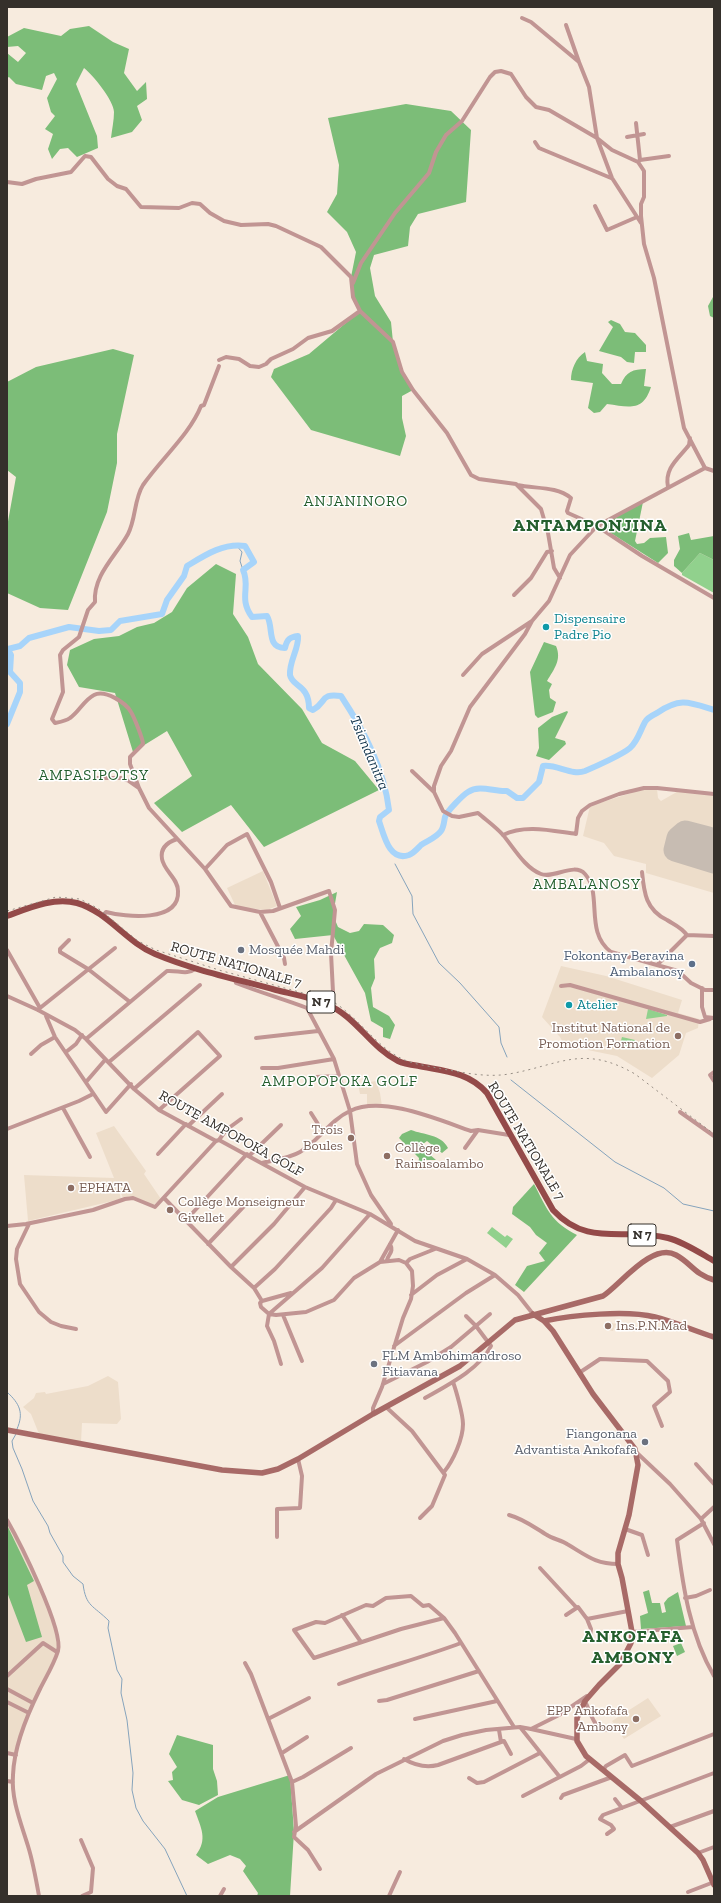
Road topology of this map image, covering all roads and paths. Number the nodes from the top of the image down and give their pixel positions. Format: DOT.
graph roads {
  1 [pos="522,18"];
  2 [pos="566,25"];
  3 [pos="579,62"];
  4 [pos="636,123"];
  5 [pos="644,134"];
  6 [pos="637,135"];
  7 [pos="627,137"];
  8 [pos="597,138"];
  9 [pos="535,142"];
  10 [pos="669,156"];
  11 [pos="639,161"];
  12 [pos="612,178"];
  13 [pos="7,182"];
  14 [pos="594,206"];
  15 [pos="637,217"];
  16 [pos="641,223"];
  17 [pos="353,283"];
  18 [pos="360,312"];
  19 [pos="219,360"];
  20 [pos="219,366"];
  21 [pos="690,438"];
  22 [pos="705,468"];
  23 [pos="714,471"];
  24 [pos="516,484"];
  25 [pos="668,487"];
  26 [pos="597,526"];
  27 [pos="552,551"];
  28 [pos="560,578"];
  29 [pos="514,595"];
  30 [pos="714,598"];
  31 [pos="532,621"];
  32 [pos="518,628"];
  33 [pos="525,634"];
  34 [pos="463,675"];
  35 [pos="412,771"];
  36 [pos="98,778"];
  37 [pos="139,788"];
  38 [pos="434,792"];
  39 [pos="714,794"];
  40 [pos="503,835"];
  41 [pos="177,839"];
  42 [pos="205,869"];
  43 [pos="642,872"];
  44 [pos="280,908"];
  45 [pos="260,912"];
  46 [pos="7,916"];
  47 [pos="103,916"];
  48 [pos="687,935"];
  49 [pos="714,936"];
  50 [pos="70,940"];
  51 [pos="115,948"];
  52 [pos="7,950"];
  53 [pos="285,964"];
  54 [pos="657,964"];
  55 [pos="197,968"];
  56 [pos="88,969"];
  57 [pos="235,978"];
  58 [pos="200,985"];
  59 [pos="561,986"];
  60 [pos="702,988"];
  61 [pos="714,990"];
  62 [pos="333,992"];
  63 [pos="7,996"];
  64 [pos="130,1002"];
  65 [pos="39,1009"];
  66 [pos="45,1015"];
  67 [pos="712,1019"];
  68 [pos="318,1031"];
  69 [pos="82,1035"];
  70 [pos="55,1037"];
  71 [pos="256,1038"];
  72 [pos="86,1039"];
  73 [pos="66,1052"];
  74 [pos="31,1054"];
  75 [pos="334,1059"];
  76 [pos="107,1061"];
  77 [pos="262,1068"];
  78 [pos="714,1072"];
  79 [pos="339,1076"];
  80 [pos="316,1077"];
  81 [pos="714,1081"];
  82 [pos="86,1082"];
  83 [pos="131,1084"];
  84 [pos="134,1089"];
  85 [pos="93,1094"];
  86 [pos="222,1094"];
  87 [pos="63,1108"];
  88 [pos="159,1110"];
  89 [pos="350,1111"];
  90 [pos="311,1112"];
  91 [pos="680,1112"];
  92 [pos="241,1119"];
  93 [pos="187,1125"];
  94 [pos="281,1125"];
  95 [pos="7,1129"];
  96 [pos="478,1130"];
  97 [pos="323,1132"];
  98 [pos="509,1135"];
  99 [pos="714,1136"];
  100 [pos="217,1140"];
  101 [pos="465,1148"];
  102 [pos="158,1154"];
  103 [pos="248,1155"];
  104 [pos="90,1157"];
  105 [pos="262,1163"];
  106 [pos="305,1187"];
  107 [pos="164,1198"];
  108 [pos="336,1200"];
  109 [pos="247,1203"];
  110 [pos="370,1214"];
  111 [pos="186,1220"];
  112 [pos="29,1224"];
  113 [pos="7,1226"];
  114 [pos="399,1231"];
  115 [pos="208,1244"];
  116 [pos="390,1244"];
  117 [pos="435,1249"];
  118 [pos="467,1259"];
  119 [pos="389,1261"];
  120 [pos="714,1261"];
  121 [pos="380,1262"];
  122 [pos="406,1263"];
  123 [pos="231,1267"];
  124 [pos="495,1275"];
  125 [pos="714,1280"];
  126 [pos="254,1288"];
  127 [pos="292,1293"];
  128 [pos="411,1295"];
  129 [pos="262,1300"];
  130 [pos="269,1314"];
  131 [pos="490,1314"];
  132 [pos="534,1314"];
  133 [pos="283,1315"];
  134 [pos="466,1316"];
  135 [pos="544,1321"];
  136 [pos="476,1326"];
  137 [pos="76,1329"];
  138 [pos="714,1337"];
  139 [pos="488,1343"];
  140 [pos="393,1347"];
  141 [pos="302,1361"];
  142 [pos="280,1364"];
  143 [pos="579,1373"];
  144 [pos="452,1382"];
  145 [pos="383,1384"];
  146 [pos="425,1398"];
  147 [pos="386,1407"];
  148 [pos="373,1414"];
  149 [pos="662,1426"];
  150 [pos="11,1431"];
  151 [pos="636,1452"];
  152 [pos="298,1459"];
  153 [pos="696,1464"];
  154 [pos="444,1472"];
  155 [pos="714,1484"];
  156 [pos="714,1507"];
  157 [pos="509,1515"];
  158 [pos="420,1518"];
  159 [pos="701,1519"];
  160 [pos="7,1520"];
  161 [pos="704,1523"];
  162 [pos="625,1529"];
  163 [pos="277,1537"];
  164 [pos="714,1544"];
  165 [pos="648,1554"];
  166 [pos="618,1564"];
  167 [pos="540,1568"];
  168 [pos="710,1590"];
  169 [pos="685,1598"];
  170 [pos="576,1607"];
  171 [pos="628,1611"];
  172 [pos="342,1615"];
  173 [pos="566,1615"];
  174 [pos="444,1618"];
  175 [pos="587,1618"];
  176 [pos="693,1627"];
  177 [pos="632,1632"];
  178 [pos="590,1636"];
  179 [pos="361,1642"];
  180 [pos="461,1643"];
  181 [pos="57,1652"];
  182 [pos="245,1663"];
  183 [pos="479,1671"];
  184 [pos="7,1676"];
  185 [pos="714,1676"];
  186 [pos="339,1684"];
  187 [pos="7,1689"];
  188 [pos="592,1693"];
  189 [pos="309,1698"];
  190 [pos="380,1701"];
  191 [pos="497,1701"];
  192 [pos="585,1701"];
  193 [pos="7,1702"];
  194 [pos="33,1703"];
  195 [pos="29,1713"];
  196 [pos="268,1719"];
  197 [pos="415,1719"];
  198 [pos="514,1727"];
  199 [pos="520,1727"];
  200 [pos="532,1729"];
  201 [pos="617,1729"];
  202 [pos="499,1730"];
  203 [pos="714,1734"];
  204 [pos="307,1737"];
  205 [pos="576,1739"];
  206 [pos="501,1742"];
  207 [pos="351,1748"];
  208 [pos="7,1753"];
  209 [pos="282,1753"];
  210 [pos="540,1753"];
  211 [pos="16,1754"];
  212 [pos="512,1754"];
  213 [pos="404,1759"];
  214 [pos="590,1759"];
  215 [pos="603,1770"];
  216 [pos="714,1773"];
  217 [pos="559,1776"];
  218 [pos="612,1777"];
  219 [pos="468,1778"];
  220 [pos="7,1781"];
  221 [pos="13,1782"];
  222 [pos="292,1782"];
  223 [pos="523,1796"];
  224 [pos="561,1798"];
  225 [pos="615,1799"];
  226 [pos="641,1801"];
  227 [pos="622,1808"];
  228 [pos="714,1811"];
  229 [pos="670,1827"];
  230 [pos="294,1832"];
  231 [pos="607,1834"];
  232 [pos="81,1840"];
  233 [pos="714,1847"];
  234 [pos="698,1853"];
  235 [pos="320,1869"];
  236 [pos="400,1872"];
  237 [pos="714,1883"];
  238 [pos="224,1889"];
  239 [pos="688,1892"];
  240 [pos="39,1896"];
  241 [pos="82,1896"];
  242 [pos="220,1896"];
  243 [pos="389,1896"];
  1 -- 3 [label="street"];
  2 -- 3 [label="street"];
  3 -- 8 [label="street"];
  4 -- 6 [label="street"];
  5 -- 6 [label="street"];
  6 -- 7 [label="street"];
  6 -- 11 [label="street"];
  8 -- 11 [label="street"];
  8 -- 12 [label="street"];
  8 -- 17 [label="street"];
  9 -- 12 [label="street"];
  10 -- 11 [label="street"];
  11 -- 16 [label="street"];
  12 -- 15 [label="street"];
  13 -- 17 [label="street"];
  14 -- 15 [label="street"];
  15 -- 16 [label="street"];
  16 -- 21 [label="street"];
  17 -- 18 [label="street"];
  18 -- 19 [label="street"];
  18 -- 24 [label="street"];
  20 -- 37 [label="street"];
  21 -- 22 [label="street"];
  21 -- 25 [label="street"];
  22 -- 23 [label="street"];
  22 -- 25 [label="street"];
  24 -- 26 [label="street"];
  24 -- 27 [label="street"];
  25 -- 26 [label="street"];
  26 -- 28 [label="street"];
  26 -- 30 [label="street"];
  27 -- 28 [label="street"];
  27 -- 29 [label="street"];
  28 -- 31 [label="street"];
  31 -- 32 [label="street"];
  31 -- 33 [label="street"];
  32 -- 33 [label="street"];
  32 -- 34 [label="street"];
  33 -- 38 [label="street"];
  35 -- 38 [label="street"];
  36 -- 37 [label="street"];
  37 -- 41 [label="street"];
  38 -- 40 [label="street"];
  39 -- 40 [label="street"];
  40 -- 54 [label="street"];
  41 -- 42 [label="street"];
  41 -- 47 [label="street"];
  42 -- 44 [label="street"];
  42 -- 45 [label="street"];
  43 -- 48 [label="street"];
  44 -- 45 [label="street"];
  44 -- 62 [label="street"];
  45 -- 53 [label="street"];
  46 -- 47 [label="main road, ROUTE NATIONALE 7 / N 7"];
  47 -- 55 [label="main road, ROUTE NATIONALE 7 / N 7"];
  48 -- 49 [label="street"];
  48 -- 54 [label="street"];
  50 -- 56 [label="street"];
  51 -- 56 [label="street"];
  52 -- 65 [label="street"];
  54 -- 60 [label="street"];
  55 -- 57 [label="main road, ROUTE NATIONALE 7 / N 7"];
  55 -- 64 [label="street"];
  56 -- 64 [label="street"];
  56 -- 65 [label="street"];
  57 -- 68 [label="street"];
  57 -- 98 [label="main road, ROUTE NATIONALE 7 / N 7"];
  58 -- 76 [label="street"];
  59 -- 67 [label="street"];
  60 -- 61 [label="street"];
  60 -- 67 [label="street"];
  63 -- 65 [label="street, ROUTE AMPOPOKA GOLF"];
  64 -- 72 [label="street"];
  65 -- 66 [label="street, ROUTE AMPOPOKA GOLF"];
  66 -- 69 [label="street, ROUTE AMPOPOKA GOLF"];
  66 -- 70 [label="street"];
  68 -- 71 [label="street"];
  68 -- 75 [label="street"];
  69 -- 72 [label="street, ROUTE AMPOPOKA GOLF"];
  69 -- 73 [label="street"];
  70 -- 73 [label="street"];
  70 -- 74 [label="street"];
  72 -- 76 [label="street, ROUTE AMPOPOKA GOLF"];
  73 -- 82 [label="street"];
  75 -- 77 [label="street"];
  75 -- 79 [label="street"];
  76 -- 82 [label="street"];
  76 -- 83 [label="street, ROUTE AMPOPOKA GOLF"];
  78 -- 81 [label="street"];
  79 -- 80 [label="street"];
  79 -- 89 [label="street"];
  82 -- 85 [label="street"];
  83 -- 84 [label="street, ROUTE AMPOPOKA GOLF"];
  83 -- 85 [label="street"];
  84 -- 88 [label="street, ROUTE AMPOPOKA GOLF"];
  84 -- 88 [label="street"];
  85 -- 87 [label="street"];
  86 -- 93 [label="street"];
  87 -- 95 [label="street"];
  87 -- 104 [label="street"];
  88 -- 93 [label="street, ROUTE AMPOPOKA GOLF"];
  89 -- 96 [label="street"];
  89 -- 97 [label="street"];
  89 -- 114 [label="street"];
  90 -- 97 [label="street"];
  91 -- 99 [label="street"];
  92 -- 100 [label="street"];
  93 -- 100 [label="street, ROUTE AMPOPOKA GOLF"];
  93 -- 102 [label="street"];
  94 -- 103 [label="street"];
  96 -- 98 [label="street"];
  96 -- 101 [label="street"];
  97 -- 105 [label="street"];
  98 -- 120 [label="main road, ROUTE NATIONALE 7 / N 7"];
  100 -- 103 [label="street, ROUTE AMPOPOKA GOLF"];
  100 -- 107 [label="street"];
  103 -- 105 [label="street, ROUTE AMPOPOKA GOLF"];
  103 -- 111 [label="street"];
  105 -- 106 [label="street, ROUTE AMPOPOKA GOLF"];
  106 -- 108 [label="street, ROUTE AMPOPOKA GOLF"];
  106 -- 123 [label="street"];
  107 -- 111 [label="street"];
  107 -- 112 [label="street"];
  108 -- 110 [label="street, ROUTE AMPOPOKA GOLF"];
  108 -- 126 [label="street"];
  109 -- 115 [label="street"];
  110 -- 114 [label="street, ROUTE AMPOPOKA GOLF"];
  110 -- 127 [label="street"];
  111 -- 115 [label="street"];
  112 -- 113 [label="street"];
  112 -- 137 [label="street"];
  114 -- 116 [label="street"];
  114 -- 117 [label="street"];
  115 -- 123 [label="street"];
  116 -- 119 [label="street"];
  116 -- 121 [label="street"];
  117 -- 118 [label="street"];
  117 -- 122 [label="street"];
  118 -- 124 [label="street"];
  118 -- 128 [label="street"];
  119 -- 121 [label="street"];
  119 -- 122 [label="street"];
  121 -- 133 [label="street"];
  122 -- 128 [label="street"];
  123 -- 126 [label="street"];
  124 -- 132 [label="street"];
  124 -- 140 [label="street"];
  125 -- 132 [label="street"];
  126 -- 129 [label="street"];
  127 -- 129 [label="street"];
  127 -- 130 [label="street"];
  128 -- 140 [label="street"];
  129 -- 130 [label="street"];
  130 -- 133 [label="street"];
  130 -- 142 [label="street"];
  131 -- 136 [label="street"];
  132 -- 135 [label="street"];
  132 -- 139 [label="street"];
  133 -- 141 [label="street"];
  134 -- 136 [label="street"];
  135 -- 138 [label="street"];
  135 -- 143 [label="street"];
  136 -- 139 [label="street"];
  136 -- 145 [label="street"];
  139 -- 144 [label="street"];
  139 -- 147 [label="street"];
  140 -- 145 [label="street"];
  143 -- 149 [label="street"];
  143 -- 151 [label="street"];
  144 -- 146 [label="street"];
  144 -- 154 [label="street"];
  145 -- 148 [label="street"];
  147 -- 148 [label="street"];
  147 -- 154 [label="street"];
  148 -- 152 [label="street"];
  150 -- 152 [label="street"];
  151 -- 159 [label="street"];
  151 -- 162 [label="street"];
  152 -- 163 [label="street"];
  153 -- 155 [label="street"];
  154 -- 158 [label="street"];
  156 -- 159 [label="street"];
  157 -- 166 [label="street"];
  159 -- 161 [label="street"];
  160 -- 181 [label="street"];
  161 -- 164 [label="street"];
  161 -- 169 [label="street"];
  162 -- 165 [label="street"];
  162 -- 166 [label="street"];
  166 -- 171 [label="street"];
  167 -- 170 [label="street"];
  168 -- 169 [label="street"];
  169 -- 176 [label="street"];
  170 -- 173 [label="street"];
  170 -- 175 [label="street"];
  171 -- 175 [label="street"];
  171 -- 177 [label="street"];
  172 -- 174 [label="street"];
  172 -- 179 [label="street"];
  172 -- 179 [label="street"];
  174 -- 179 [label="street"];
  174 -- 180 [label="street"];
  175 -- 178 [label="street"];
  176 -- 177 [label="street"];
  176 -- 185 [label="street"];
  177 -- 188 [label="street"];
  180 -- 183 [label="street"];
  180 -- 186 [label="street"];
  181 -- 184 [label="street"];
  181 -- 194 [label="street"];
  182 -- 196 [label="street"];
  183 -- 190 [label="street"];
  183 -- 191 [label="street"];
  187 -- 194 [label="street"];
  188 -- 192 [label="street"];
  188 -- 200 [label="street"];
  189 -- 196 [label="street"];
  191 -- 197 [label="street"];
  191 -- 198 [label="street"];
  192 -- 201 [label="street"];
  192 -- 205 [label="street"];
  193 -- 195 [label="street"];
  194 -- 195 [label="street"];
  195 -- 211 [label="street"];
  196 -- 209 [label="street"];
  198 -- 199 [label="street"];
  198 -- 202 [label="street"];
  199 -- 200 [label="street"];
  199 -- 210 [label="street"];
  200 -- 205 [label="street"];
  202 -- 206 [label="street"];
  202 -- 213 [label="street"];
  203 -- 215 [label="street"];
  204 -- 209 [label="street"];
  205 -- 214 [label="street"];
  206 -- 212 [label="street"];
  206 -- 213 [label="street"];
  207 -- 222 [label="street"];
  208 -- 211 [label="street"];
  209 -- 222 [label="street"];
  210 -- 217 [label="street"];
  210 -- 219 [label="street"];
  211 -- 221 [label="street"];
  213 -- 230 [label="street"];
  214 -- 215 [label="street"];
  214 -- 217 [label="street"];
  215 -- 218 [label="street"];
  216 -- 226 [label="street"];
  217 -- 223 [label="street"];
  218 -- 224 [label="street"];
  218 -- 226 [label="street"];
  220 -- 221 [label="street"];
  221 -- 240 [label="street"];
  222 -- 230 [label="street"];
  225 -- 227 [label="street"];
  226 -- 227 [label="street"];
  226 -- 229 [label="street"];
  227 -- 231 [label="street"];
  228 -- 229 [label="street"];
  229 -- 234 [label="street"];
  230 -- 235 [label="street"];
  232 -- 241 [label="street"];
  233 -- 234 [label="street"];
  234 -- 237 [label="street"];
  236 -- 243 [label="street"];
  237 -- 239 [label="street"];
  238 -- 242 [label="street"];
}
